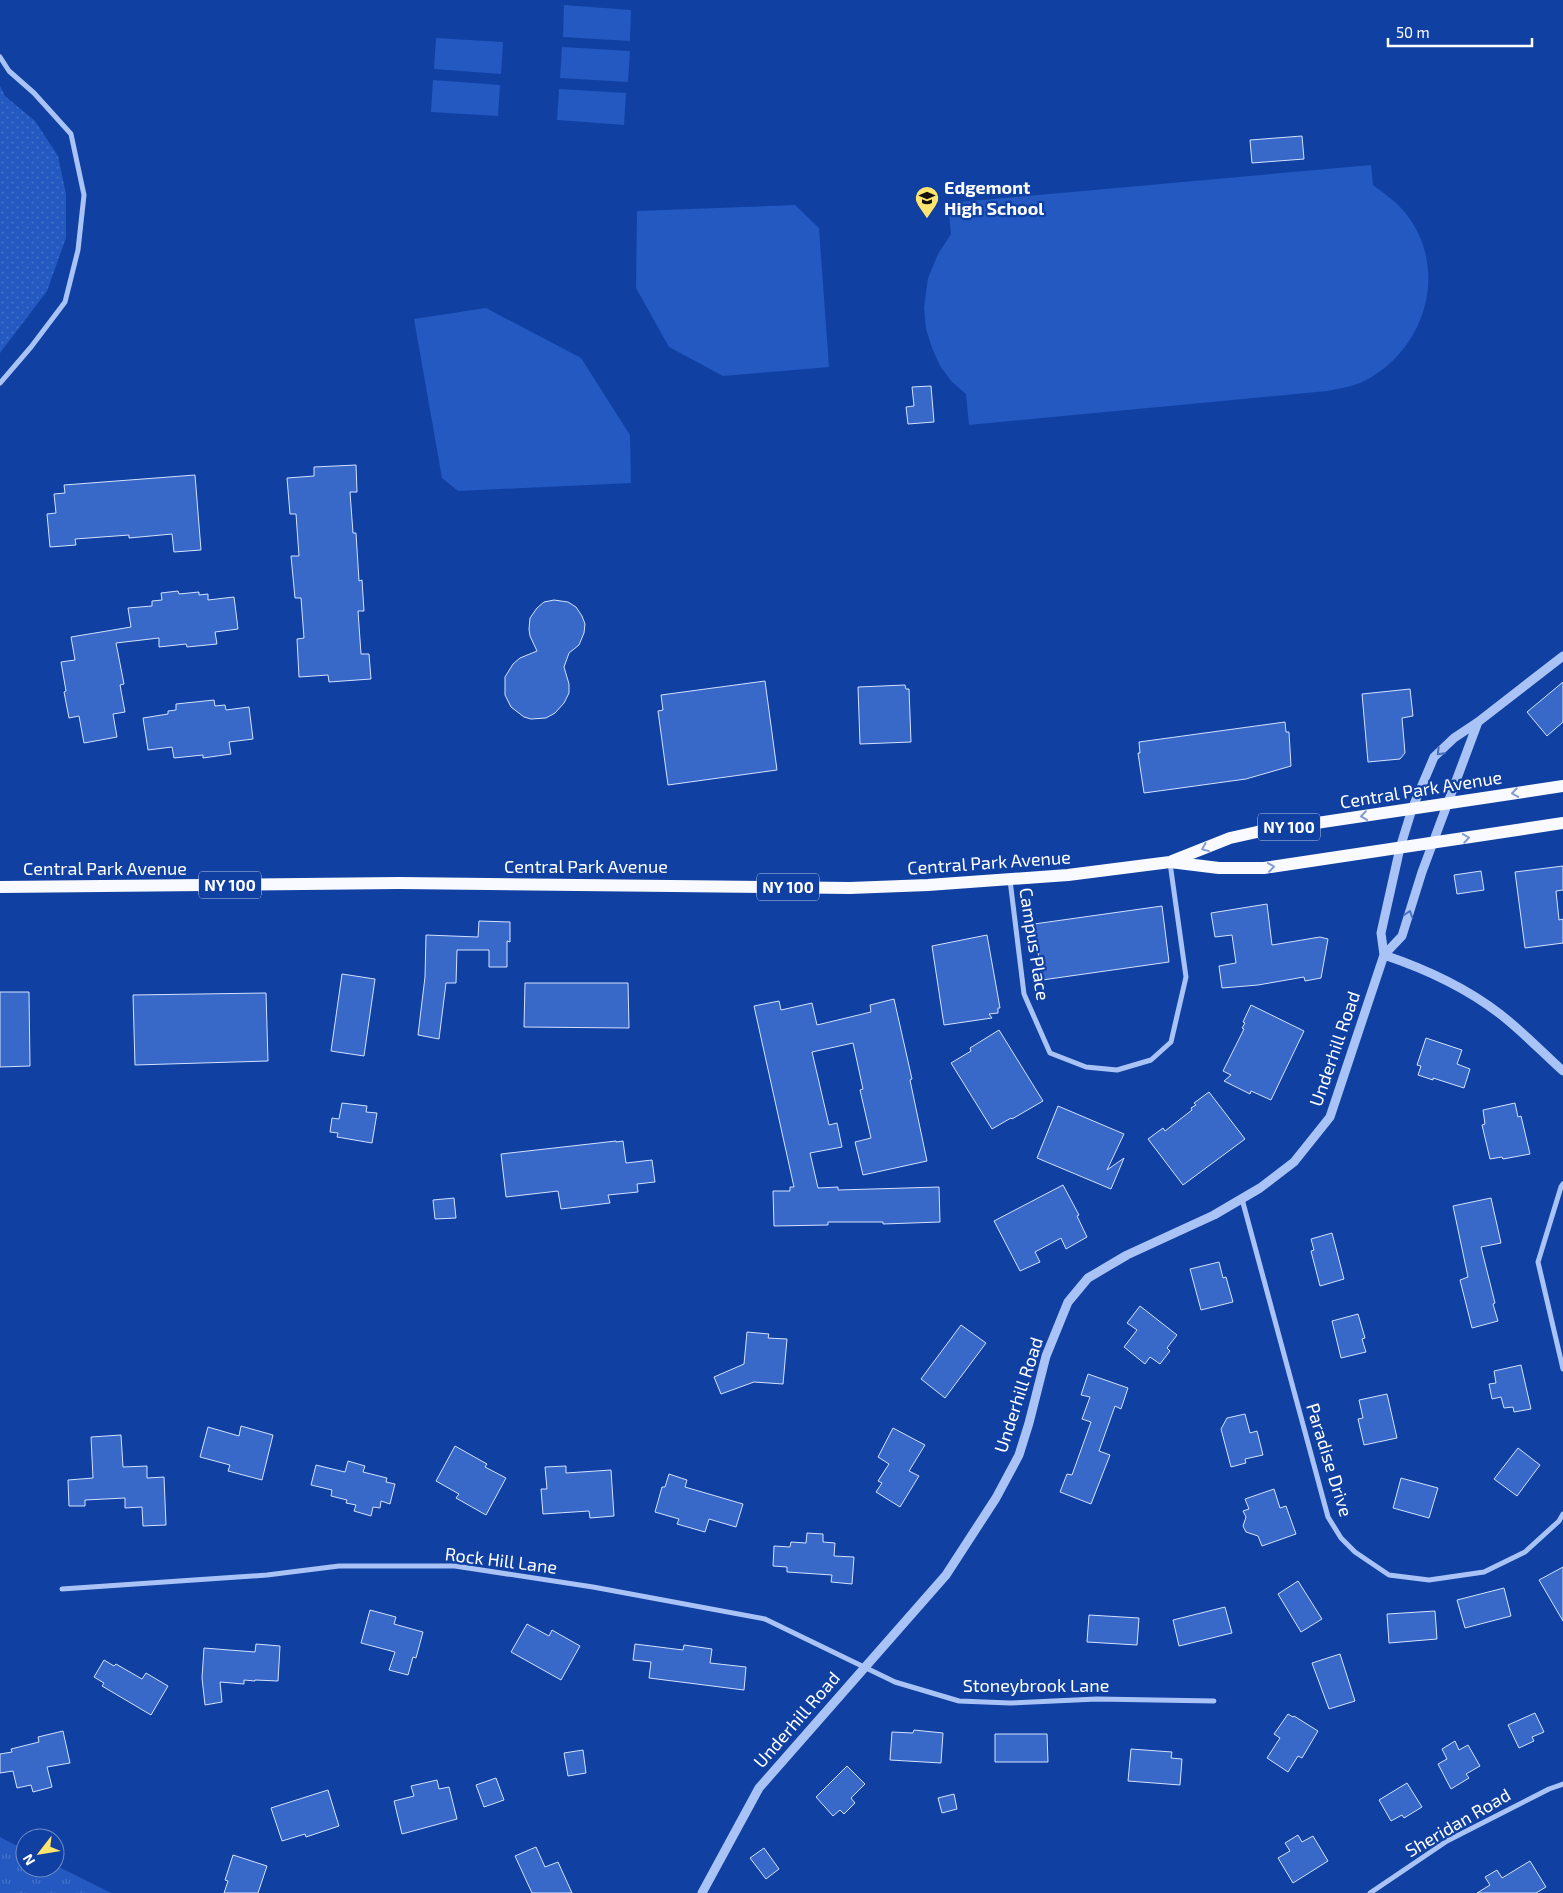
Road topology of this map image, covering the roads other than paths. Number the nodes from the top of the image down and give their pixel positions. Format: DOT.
graph roads {
  1 [pos="0,57"];
  2 [pos="0,383"];
  3 [pos="1563,656"];
  4 [pos="1478,722"];
  5 [pos="1563,786"];
  6 [pos="1447,804"];
  7 [pos="1412,809"];
  8 [pos="1563,823"];
  9 [pos="1433,843"];
  10 [pos="1400,848"];
  11 [pos="1170,862"];
  12 [pos="1010,880"];
  13 [pos="0,887"];
  14 [pos="1384,955"];
  15 [pos="1563,1070"];
  16 [pos="1563,1184"];
  17 [pos="1242,1199"];
  18 [pos="1563,1369"];
  19 [pos="1563,1514"];
  20 [pos="62,1589"];
  21 [pos="864,1668"];
  22 [pos="1214,1701"];
  23 [pos="1563,1784"];
  24 [pos="702,1893"];
  25 [pos="1370,1893"];
  1 -- 2 [label="street"];
  3 -- 4 [label="street, Underhill Road"];
  4 -- 6 [label="street, Underhill Road"];
  4 -- 7 [label="street, Underhill Road, one-way"];
  5 -- 6 [label="main road, Central Park Avenue / NY 100, one-way"];
  6 -- 7 [label="main road, Central Park Avenue / NY 100"];
  6 -- 9 [label="street, Underhill Road"];
  7 -- 10 [label="street, Underhill Road"];
  7 -- 11 [label="main road, Central Park Avenue / NY 100, one-way"];
  9 -- 8 [label="main road, Central Park Avenue / NY 100, one-way"];
  9 -- 10 [label="main road, Central Park Avenue / NY 100"];
  14 -- 9 [label="street, Underhill Road, one-way"];
  11 -- 10 [label="main road, Central Park Avenue / NY 100, one-way"];
  10 -- 14 [label="street, Underhill Road"];
  11 -- 12 [label="main road, Central Park Avenue / NY 100"];
  11 -- 12 [label="street, Campus Place"];
  12 -- 13 [label="main road, Central Park Avenue / NY 100"];
  14 -- 15 [label="street"];
  14 -- 17 [label="street, Underhill Road"];
  16 -- 18 [label="street"];
  17 -- 19 [label="street, Paradise Drive"];
  17 -- 21 [label="street, Underhill Road"];
  20 -- 21 [label="street, Rock Hill Lane"];
  21 -- 22 [label="street, Stoneybrook Lane"];
  21 -- 24 [label="street, Underhill Road"];
  23 -- 25 [label="street, Sheridan Road"];
}
